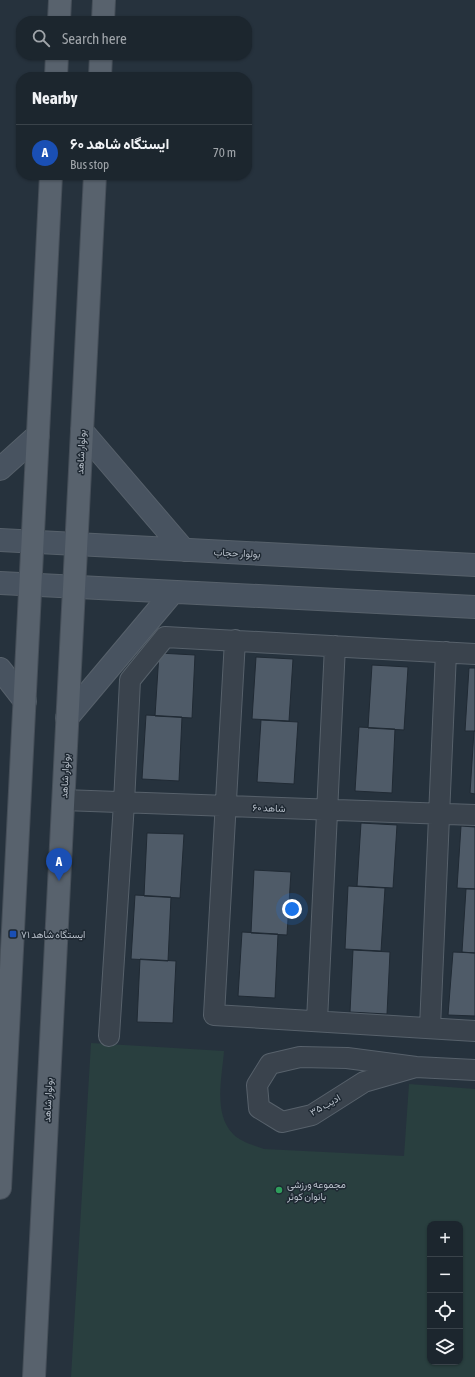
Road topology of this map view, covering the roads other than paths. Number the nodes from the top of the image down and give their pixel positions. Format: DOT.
graph roads {
  1 [pos="60,0"];
  2 [pos="104,0"];
  3 [pos="59,16"];
  4 [pos="103,16"];
  5 [pos="57,60"];
  6 [pos="101,60"];
  7 [pos="56,72"];
  8 [pos="100,72"];
  9 [pos="51,180"];
  10 [pos="95,180"];
  11 [pos="82,431"];
  12 [pos="38,435"];
  13 [pos="0,469"];
  14 [pos="0,540"];
  15 [pos="32,542"];
  16 [pos="76,544"];
  17 [pos="184,550"];
  18 [pos="475,565"];
  19 [pos="0,583"];
  20 [pos="30,584"];
  21 [pos="74,587"];
  22 [pos="173,592"];
  23 [pos="475,607"];
  24 [pos="235,640"];
  25 [pos="335,646"];
  26 [pos="446,652"];
  27 [pos="475,654"];
  28 [pos="0,669"];
  29 [pos="25,701"];
  30 [pos="68,718"];
  31 [pos="63,800"];
  32 [pos="124,803"];
  33 [pos="225,806"];
  34 [pos="327,810"];
  35 [pos="439,813"];
  36 [pos="475,814"];
  37 [pos="317,1021"];
  38 [pos="430,1028"];
  39 [pos="475,1031"];
  40 [pos="109,1036"];
  41 [pos="416,1067"];
  42 [pos="475,1070"];
  43 [pos="0,1188"];
  44 [pos="34,1377"];
  1 -- 3 [label="main road"];
  2 -- 4 [label="main road"];
  5 -- 7 [label="main road"];
  6 -- 8 [label="main road"];
  9 -- 12 [label="main road"];
  10 -- 11 [label="main road, بولوار شاهد"];
  11 -- 16 [label="main road, بولوار شاهد"];
  11 -- 17 [label="main road"];
  12 -- 13 [label="main road"];
  12 -- 15 [label="main road"];
  14 -- 15 [label="main road, بولوار حجاب"];
  15 -- 16 [label="main road, بولوار حجاب"];
  15 -- 20 [label="main road"];
  16 -- 17 [label="main road, بولوار حجاب"];
  16 -- 21 [label="main road, بولوار شاهد"];
  17 -- 18 [label="main road, بولوار حجاب"];
  19 -- 20 [label="main road"];
  20 -- 21 [label="main road"];
  20 -- 29 [label="main road"];
  21 -- 22 [label="main road"];
  21 -- 30 [label="main road, بولوار شاهد"];
  22 -- 23 [label="main road"];
  22 -- 30 [label="main road"];
  24 -- 25 [label="street"];
  24 -- 32 [label="street"];
  24 -- 33 [label="street"];
  25 -- 26 [label="street"];
  25 -- 34 [label="street"];
  26 -- 27 [label="street"];
  26 -- 35 [label="street"];
  28 -- 29 [label="main road"];
  29 -- 43 [label="main road"];
  30 -- 31 [label="main road, بولوار شاهد"];
  31 -- 32 [label="street, شاهد ۶۰"];
  31 -- 44 [label="main road, بولوار شاهد"];
  32 -- 33 [label="street, شاهد ۶۰"];
  32 -- 40 [label="street"];
  33 -- 34 [label="street, شاهد ۶۰"];
  33 -- 37 [label="street"];
  34 -- 35 [label="street, شاهد ۶۰"];
  34 -- 37 [label="street"];
  35 -- 36 [label="street, شاهد ۶۰"];
  35 -- 38 [label="street"];
  37 -- 38 [label="street"];
  38 -- 39 [label="street"];
  41 -- 41 [label="street, ادیب ۳۵"];
  41 -- 42 [label="street, ادیب ۳۵"];
}
